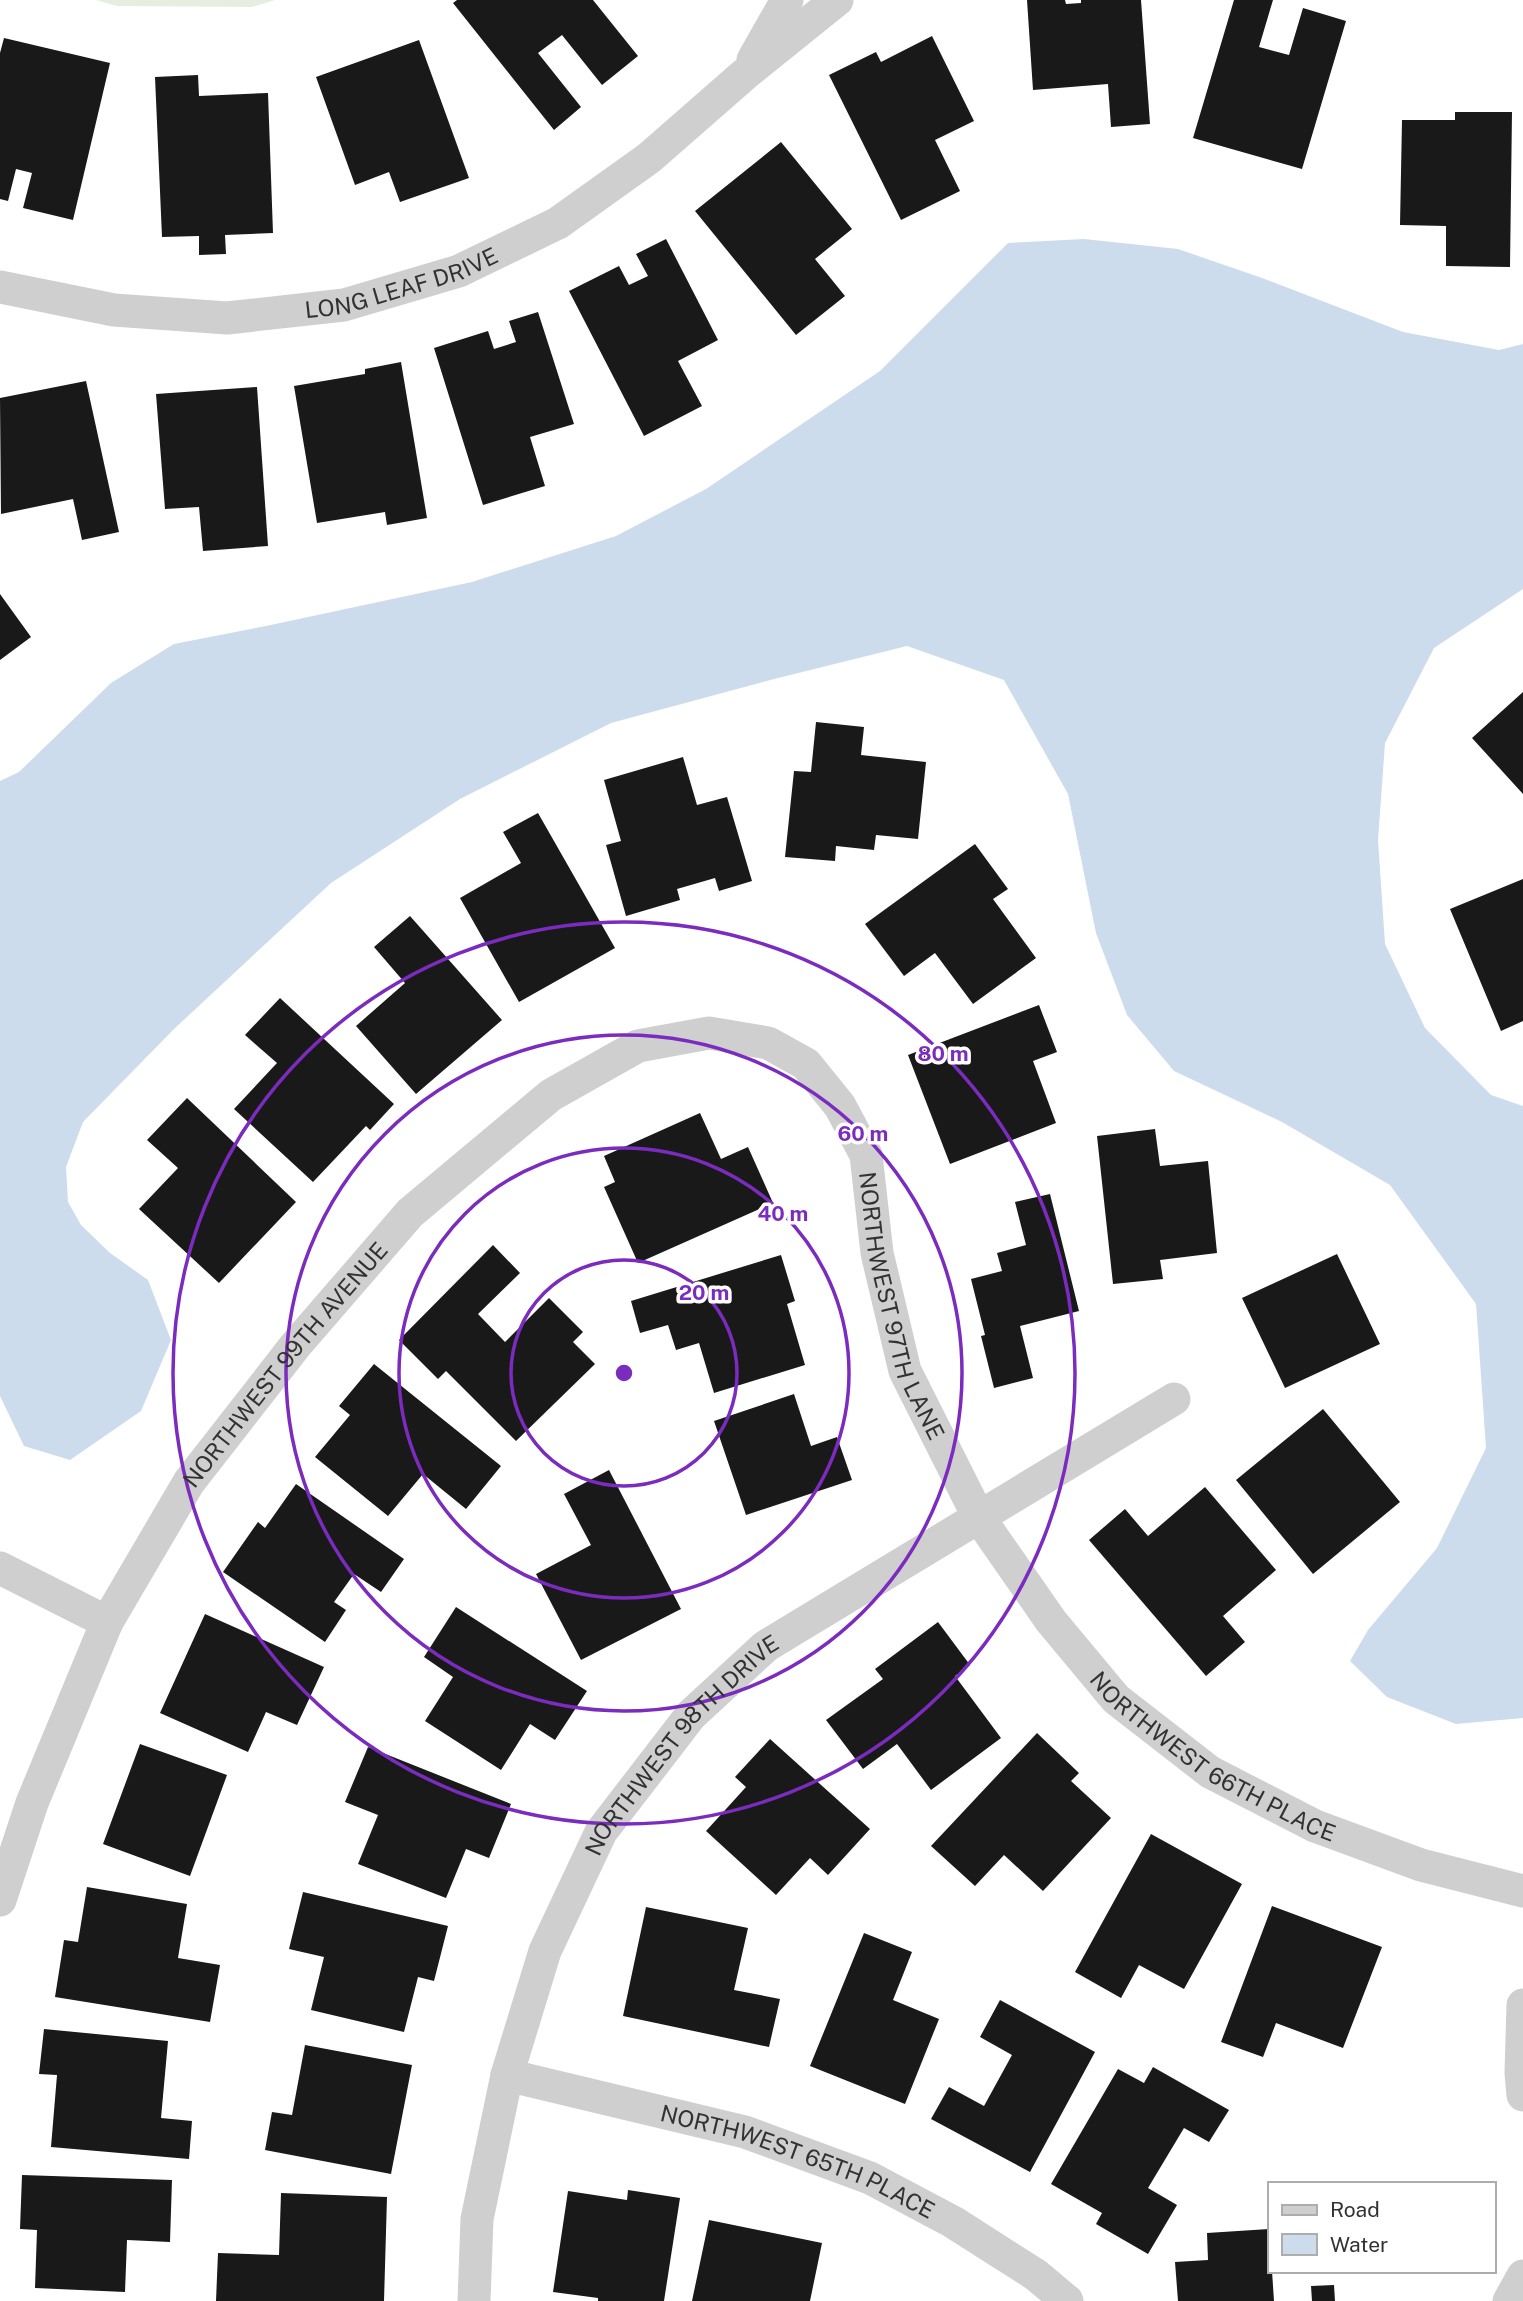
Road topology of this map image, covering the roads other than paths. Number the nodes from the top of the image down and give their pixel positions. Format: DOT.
graph roads {
  1 [pos="786,0"];
  2 [pos="837,0"];
  3 [pos="744,74"];
  4 [pos="0,287"];
  5 [pos="768,1043"];
  6 [pos="1174,1399"];
  7 [pos="978,1516"];
  8 [pos="0,1568"];
  9 [pos="107,1622"];
  10 [pos="1523,1891"];
  11 [pos="0,1900"];
  12 [pos="1523,2005"];
  13 [pos="507,2075"];
  14 [pos="1523,2095"];
  15 [pos="1523,2276"];
  16 [pos="474,2301"];
  17 [pos="1067,2301"];
  18 [pos="1509,2301"];
  1 -- 3 [label="street, LONG LEAF DRIVE"];
  2 -- 3 [label="street, LONG LEAF DRIVE"];
  3 -- 4 [label="street, LONG LEAF DRIVE"];
  5 -- 7 [label="street, NORTHWEST 97TH LANE"];
  5 -- 9 [label="street, NORTHWEST 99TH AVENUE"];
  6 -- 7 [label="street, NORTHWEST 98TH DRIVE"];
  7 -- 10 [label="street, NORTHWEST 66TH PLACE"];
  7 -- 13 [label="street, NORTHWEST 98TH DRIVE"];
  8 -- 9 [label="street"];
  9 -- 11 [label="street, NORTHWEST 99TH AVENUE"];
  12 -- 14 [label="street"];
  13 -- 16 [label="street, NORTHWEST 98TH DRIVE"];
  13 -- 17 [label="street, NORTHWEST 65TH PLACE"];
  15 -- 18 [label="street"];
}
